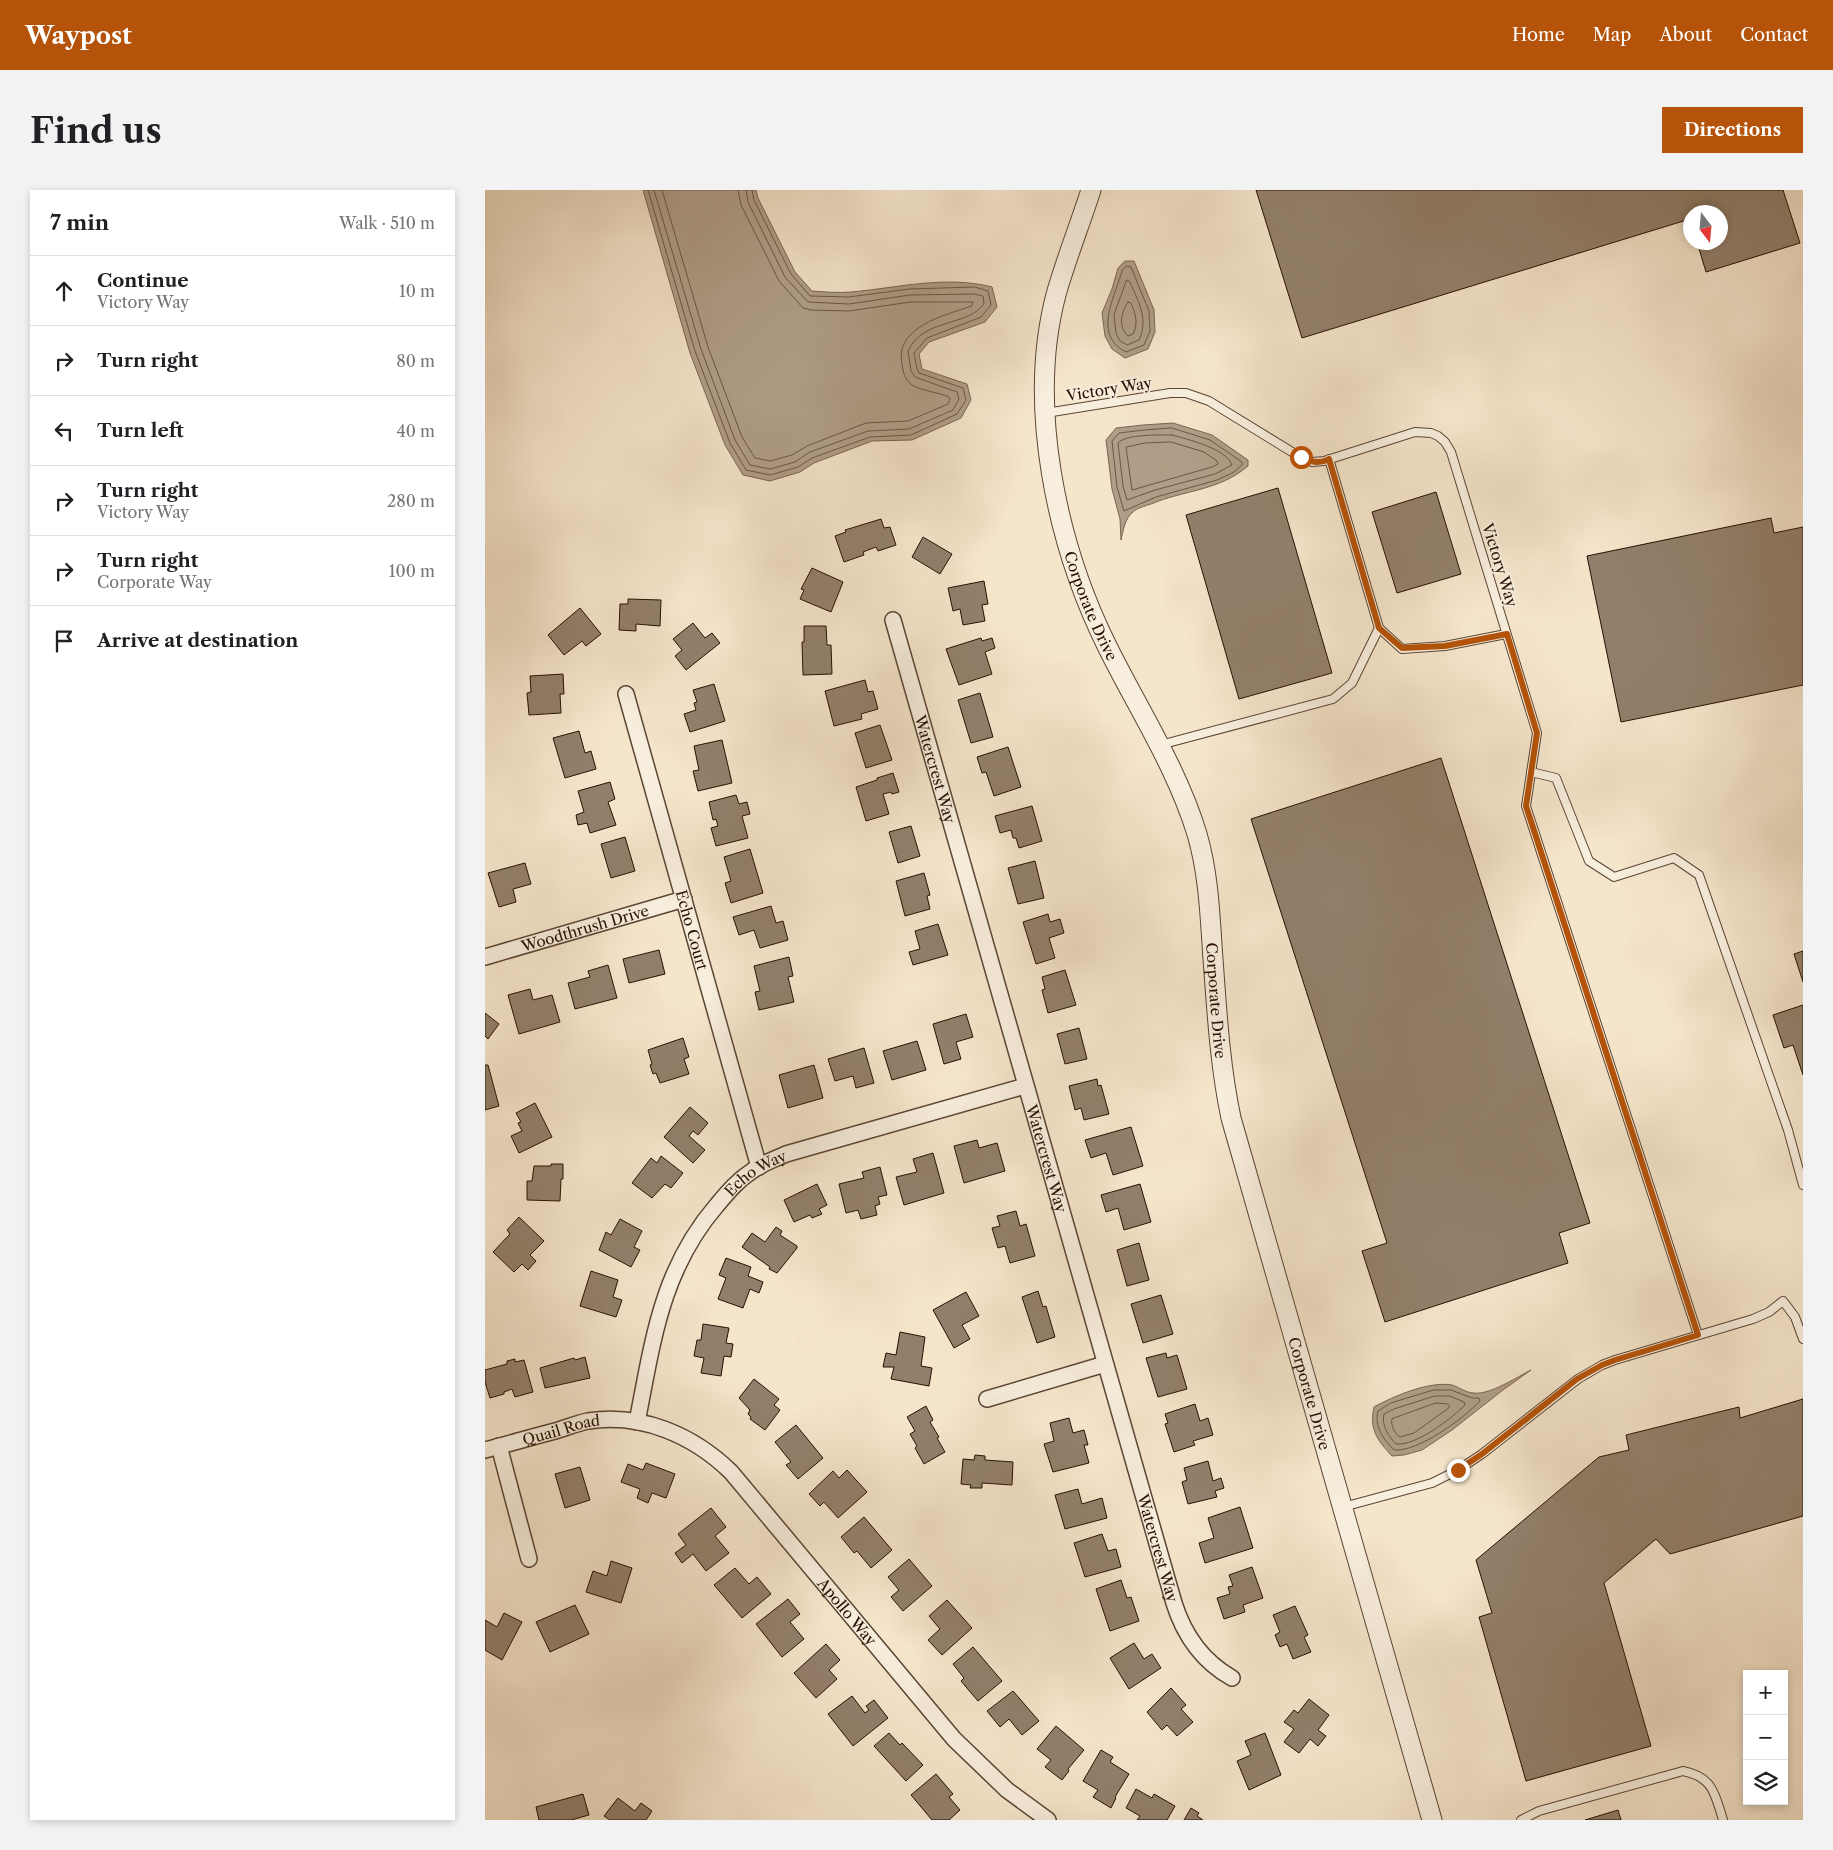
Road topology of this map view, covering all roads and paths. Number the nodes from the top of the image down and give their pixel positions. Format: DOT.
graph roads {
  1 [pos="1091,190"];
  2 [pos="1046,413"];
  3 [pos="1329,459"];
  4 [pos="893,620"];
  5 [pos="1379,628"];
  6 [pos="1507,634"];
  7 [pos="626,694"];
  8 [pos="1159,746"];
  9 [pos="1531,772"];
  10 [pos="684,899"];
  11 [pos="485,957"];
  12 [pos="1025,1086"];
  13 [pos="759,1167"];
  14 [pos="1803,1185"];
  15 [pos="1698,1335"];
  16 [pos="1803,1339"];
  17 [pos="1105,1364"];
  18 [pos="987,1399"];
  19 [pos="637,1422"];
  20 [pos="492,1448"];
  21 [pos="1343,1508"];
  22 [pos="529,1559"];
  23 [pos="1232,1678"];
  24 [pos="1048,1820"];
  25 [pos="1432,1820"];
  26 [pos="1521,1820"];
  27 [pos="1723,1820"];
  1 -- 2 [label="street, Corporate Drive"];
  2 -- 3 [label="lane, Victory Way"];
  2 -- 8 [label="street, Corporate Drive"];
  3 -- 5 [label="lane"];
  3 -- 6 [label="lane, Victory Way"];
  4 -- 12 [label="street, Watercrest Way"];
  5 -- 6 [label="lane"];
  5 -- 8 [label="lane"];
  6 -- 9 [label="lane, Victory Way"];
  7 -- 10 [label="street, Echo Court"];
  8 -- 21 [label="street, Corporate Drive"];
  9 -- 14 [label="lane"];
  9 -- 15 [label="lane, Victory Way"];
  10 -- 11 [label="street, Woodthrush Drive"];
  10 -- 13 [label="street, Echo Court"];
  12 -- 13 [label="street, Echo Way"];
  12 -- 17 [label="street, Watercrest Way"];
  13 -- 19 [label="street, Echo Way"];
  15 -- 16 [label="lane"];
  15 -- 21 [label="lane"];
  17 -- 18 [label="street"];
  17 -- 23 [label="street, Watercrest Way"];
  19 -- 20 [label="street, Quail Road"];
  19 -- 24 [label="street, Apollo Way"];
  20 -- 22 [label="street"];
  21 -- 25 [label="street, Corporate Drive"];
  26 -- 27 [label="lane"];
}
